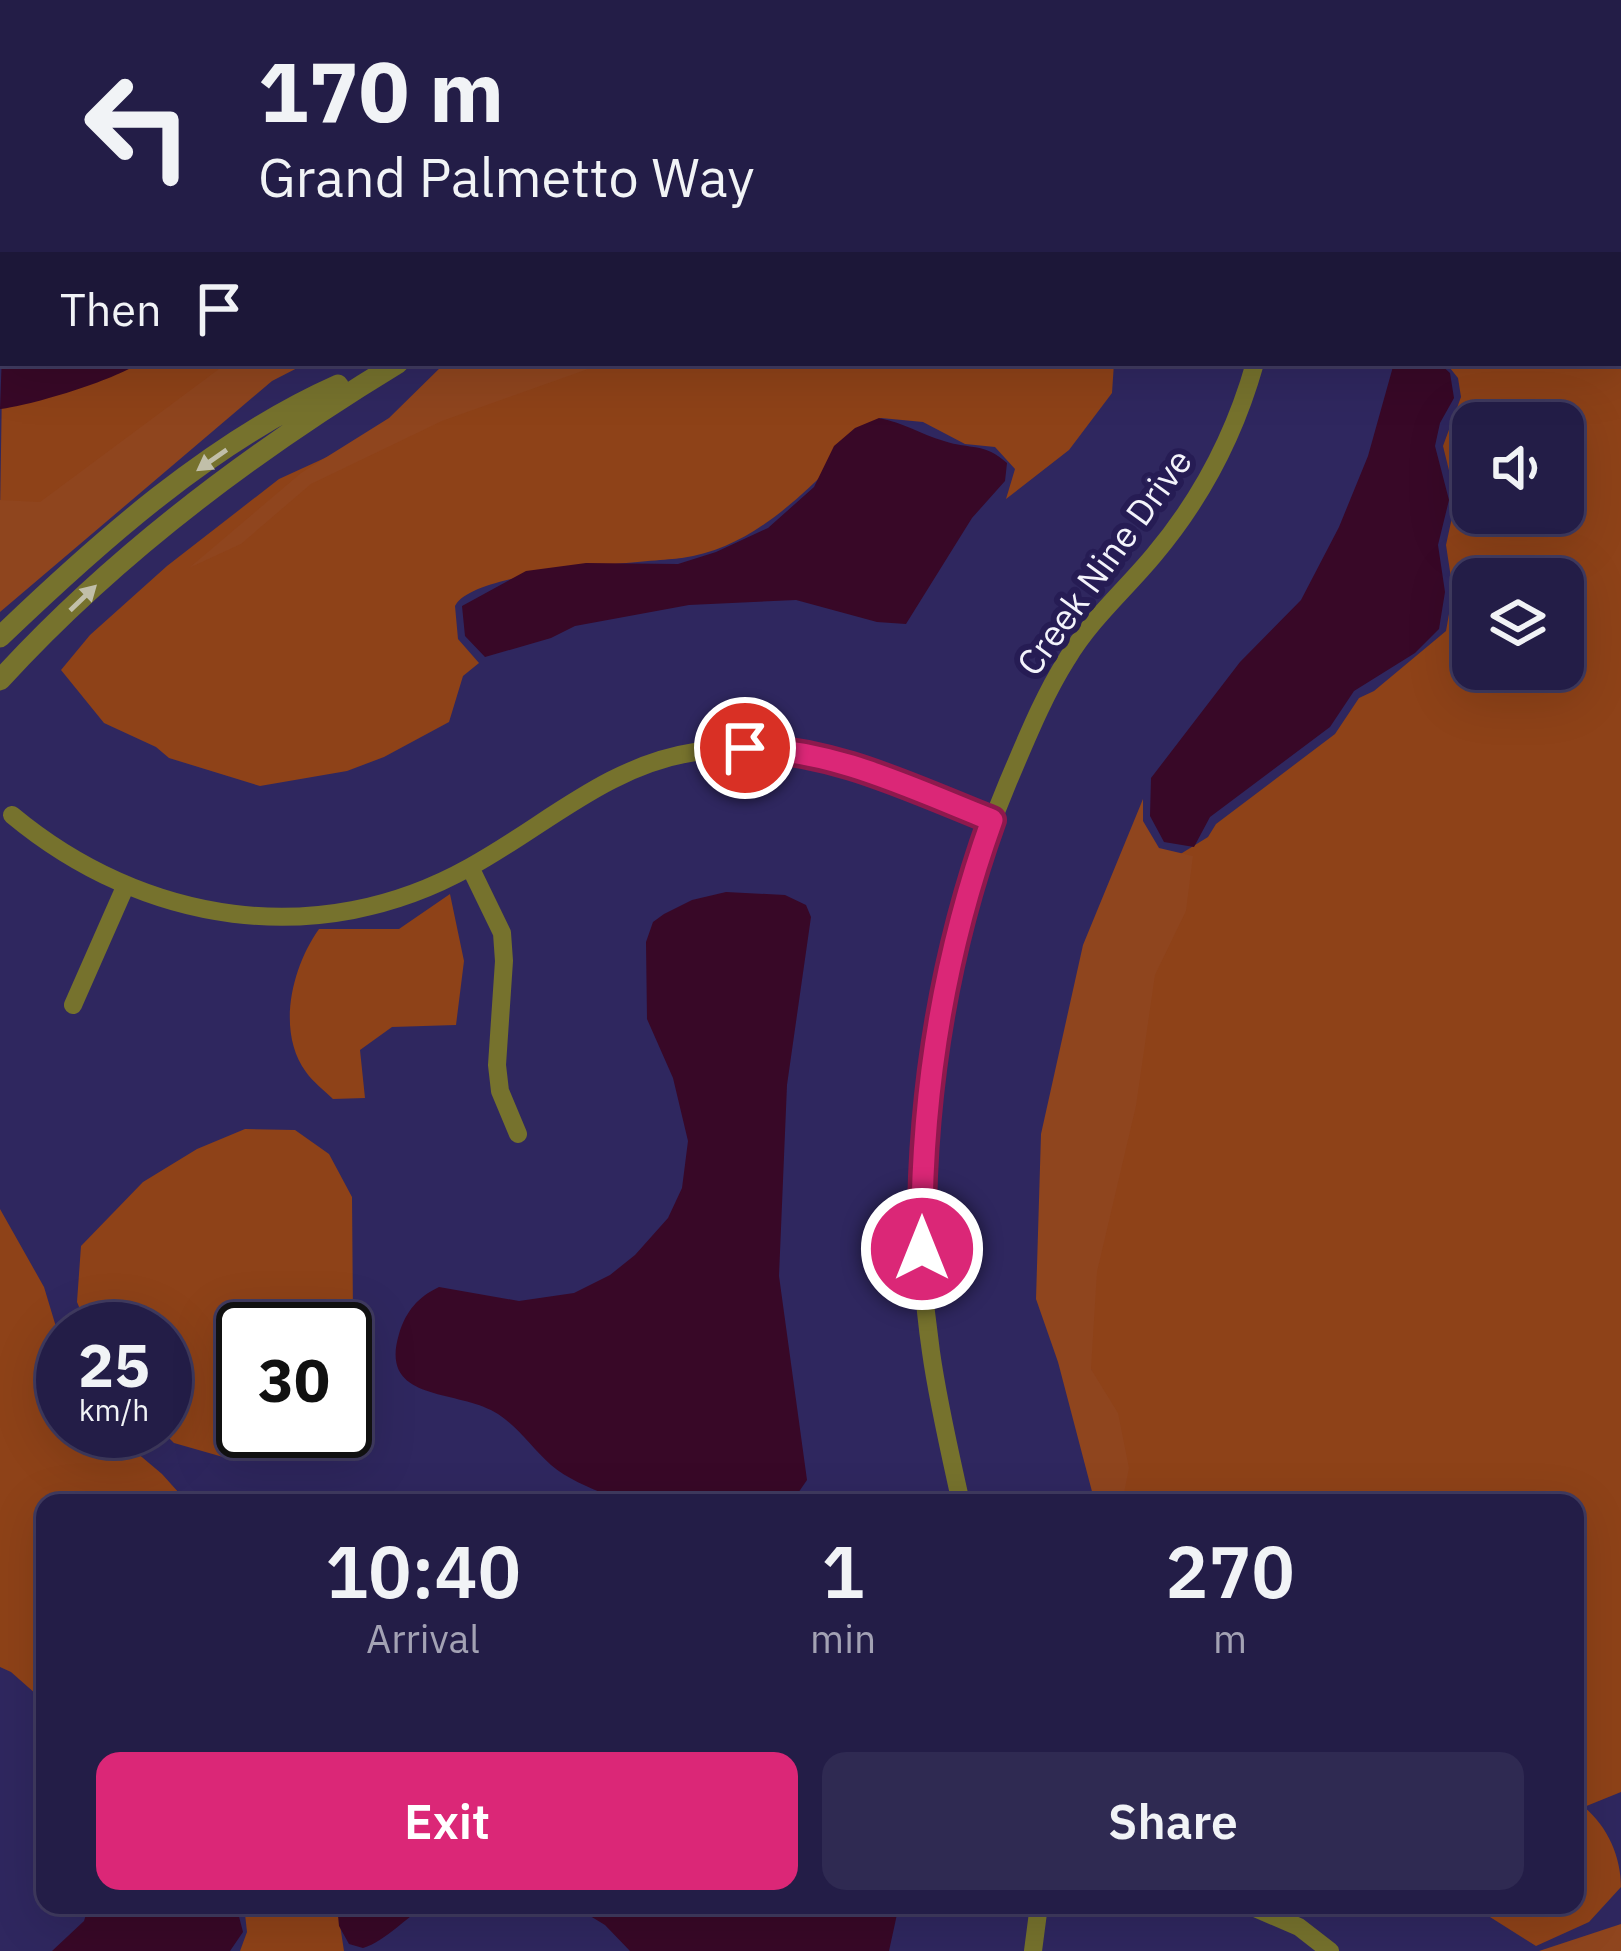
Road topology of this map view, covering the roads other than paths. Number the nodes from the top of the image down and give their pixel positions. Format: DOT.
graph roads {
  1 [pos="381,366"];
  2 [pos="393,366"];
  3 [pos="1254,366"];
  4 [pos="0,637"];
  5 [pos="0,680"];
  6 [pos="12,814"];
  7 [pos="992,820"];
  8 [pos="470,867"];
  9 [pos="125,887"];
  10 [pos="73,1005"];
  11 [pos="518,1134"];
  12 [pos="959,1494"];
  13 [pos="1038,1914"];
  14 [pos="1269,1914"];
  15 [pos="1034,1951"];
  16 [pos="1330,1951"];
  1 -- 4 [label="street, one-way"];
  5 -- 2 [label="street, one-way"];
  3 -- 7 [label="street, Creek Nine Drive"];
  6 -- 9 [label="street"];
  7 -- 8 [label="street"];
  7 -- 12 [label="street, Creek Nine Drive"];
  8 -- 9 [label="street"];
  8 -- 11 [label="street"];
  9 -- 10 [label="street"];
  13 -- 15 [label="street"];
  14 -- 16 [label="street"];
}
